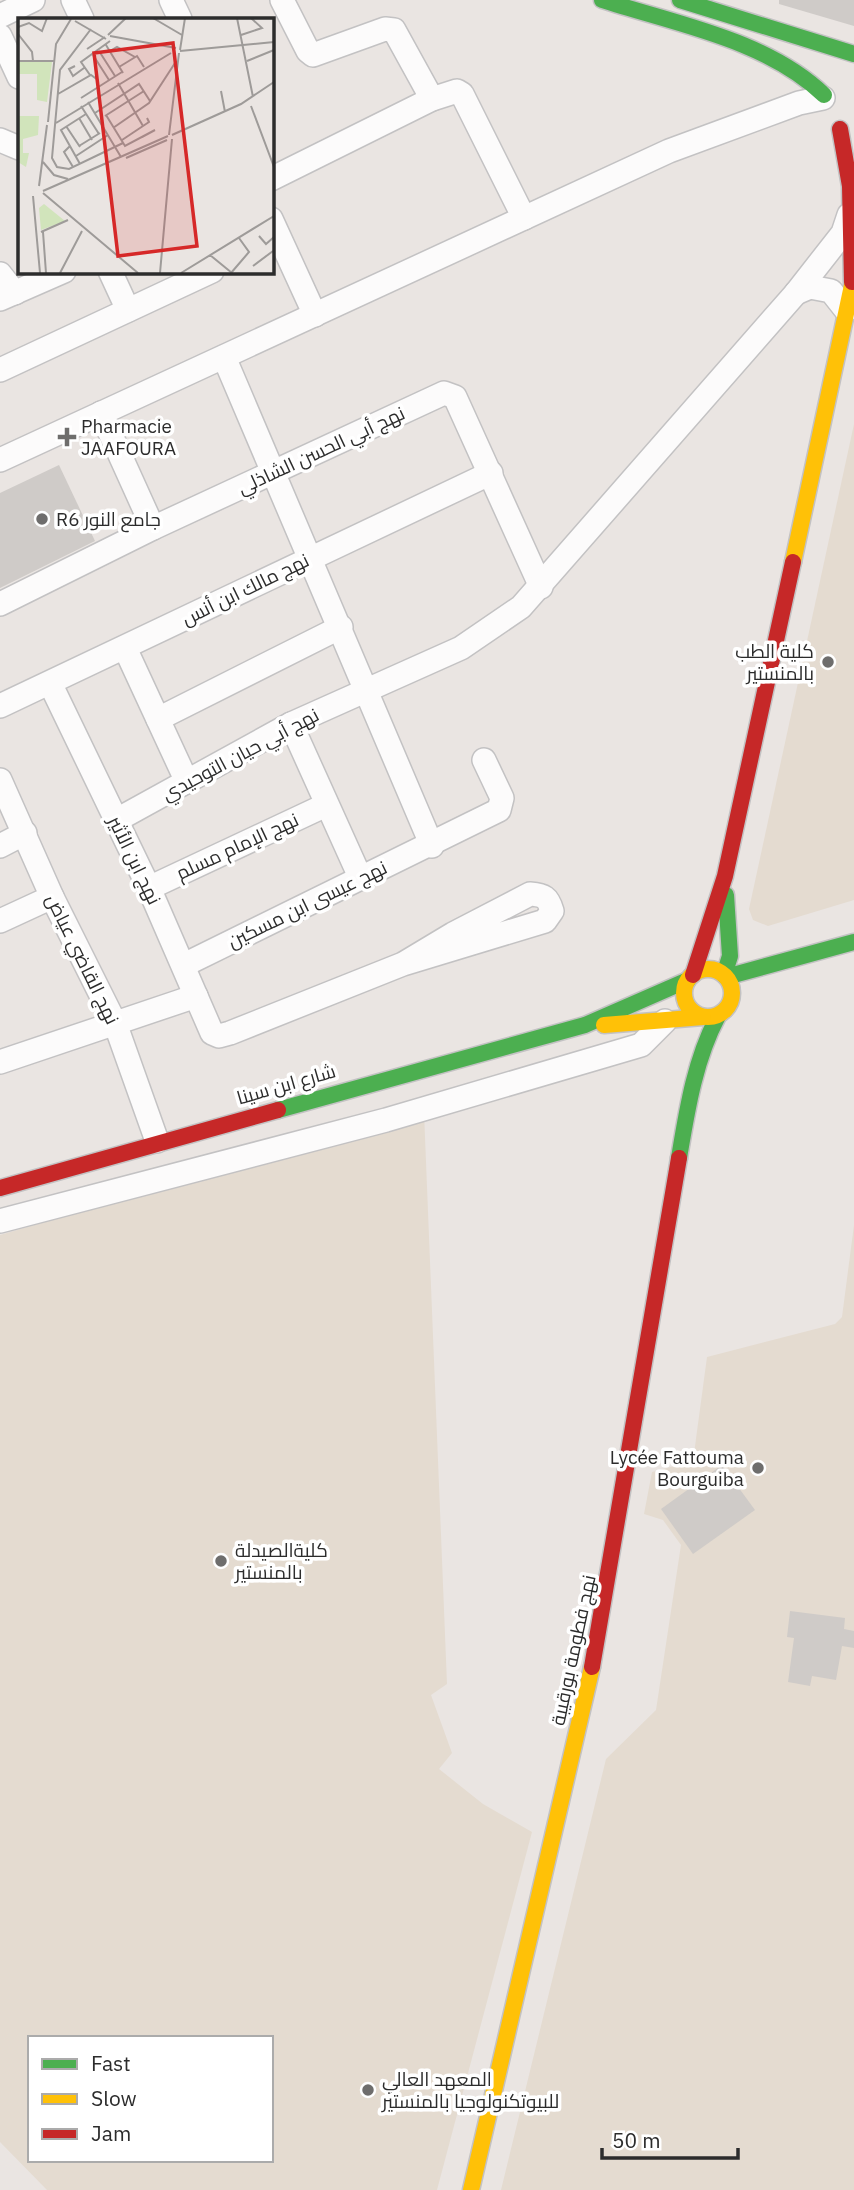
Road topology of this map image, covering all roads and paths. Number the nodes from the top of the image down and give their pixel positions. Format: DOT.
graph roads {
  1 [pos="33,0"];
  2 [pos="73,0"];
  3 [pos="282,0"];
  4 [pos="602,0"];
  5 [pos="680,0"];
  6 [pos="0,16"];
  7 [pos="82,18"];
  8 [pos="0,36"];
  9 [pos="853,62"];
  10 [pos="18,75"];
  11 [pos="827,90"];
  12 [pos="432,99"];
  13 [pos="847,131"];
  14 [pos="0,140"];
  15 [pos="18,148"];
  16 [pos="273,178"];
  17 [pos="850,212"];
  18 [pos="524,218"];
  19 [pos="274,234"];
  20 [pos="60,273"];
  21 [pos="111,273"];
  22 [pos="202,273"];
  23 [pos="0,274"];
  24 [pos="853,279"];
  25 [pos="796,293"];
  26 [pos="8,296"];
  27 [pos="128,310"];
  28 [pos="846,310"];
  29 [pos="315,316"];
  30 [pos="224,357"];
  31 [pos="0,370"];
  32 [pos="101,413"];
  33 [pos="0,460"];
  34 [pos="274,472"];
  35 [pos="491,473"];
  36 [pos="153,528"];
  37 [pos="310,556"];
  38 [pos="541,587"];
  39 [pos="0,604"];
  40 [pos="341,627"];
  41 [pos="125,648"];
  42 [pos="50,683"];
  43 [pos="366,689"];
  44 [pos="0,706"];
  45 [pos="158,719"];
  46 [pos="290,724"];
  47 [pos="484,760"];
  48 [pos="0,780"];
  49 [pos="187,782"];
  50 [pos="326,805"];
  51 [pos="115,821"];
  52 [pos="25,833"];
  53 [pos="0,846"];
  54 [pos="432,846"];
  55 [pos="725,876"];
  56 [pos="360,877"];
  57 [pos="149,888"];
  58 [pos="52,897"];
  59 [pos="0,921"];
  60 [pos="854,942"];
  61 [pos="796,959"];
  62 [pos="403,964"];
  63 [pos="184,965"];
  64 [pos="725,976"];
  65 [pos="690,978"];
  66 [pos="197,996"];
  67 [pos="732,1000"];
  68 [pos="710,1016"];
  69 [pos="680,1018"];
  70 [pos="115,1023"];
  71 [pos="585,1025"];
  72 [pos="682,1056"];
  73 [pos="0,1062"];
  74 [pos="687,1112"];
  75 [pos="158,1141"];
  76 [pos="0,1188"];
  77 [pos="0,1221"];
  78 [pos="471,2190"];
  1 -- 6 [label="street"];
  2 -- 7 [label="street"];
  3 -- 12 [label="street"];
  4 -- 11 [label="main road"];
  5 -- 9 [label="main road"];
  8 -- 10 [label="street"];
  11 -- 13 [label="main road"];
  11 -- 18 [label="street"];
  12 -- 16 [label="street"];
  12 -- 18 [label="street"];
  13 -- 17 [label="main road"];
  14 -- 15 [label="street"];
  17 -- 24 [label="main road"];
  17 -- 25 [label="street, نهج أبي حيان التوحيدي"];
  18 -- 29 [label="street"];
  19 -- 29 [label="street"];
  20 -- 26 [label="street"];
  21 -- 27 [label="street"];
  22 -- 27 [label="street"];
  23 -- 26 [label="street"];
  24 -- 28 [label="main road"];
  25 -- 28 [label="street"];
  25 -- 38 [label="street, نهج أبي حيان التوحيدي"];
  27 -- 31 [label="street"];
  28 -- 55 [label="main road"];
  29 -- 30 [label="street"];
  30 -- 32 [label="street"];
  30 -- 34 [label="street"];
  32 -- 33 [label="street"];
  32 -- 36 [label="street"];
  34 -- 35 [label="street, نهج أبي الحسن الشاذلي"];
  34 -- 36 [label="street, نهج أبي الحسن الشاذلي"];
  34 -- 37 [label="street"];
  35 -- 37 [label="street, نهج مالك ابن أنس"];
  35 -- 38 [label="street, نهج أبي الحسن الشاذلي"];
  36 -- 39 [label="street, نهج أبي الحسن الشاذلي"];
  37 -- 40 [label="street"];
  37 -- 41 [label="street, نهج مالك ابن أنس"];
  38 -- 43 [label="street, نهج أبي حيان التوحيدي"];
  40 -- 43 [label="street"];
  40 -- 45 [label="street"];
  41 -- 42 [label="street, نهج مالك ابن أنس"];
  41 -- 45 [label="street"];
  42 -- 44 [label="street, نهج مالك ابن أنس"];
  42 -- 51 [label="street, نهج ابن الأثير"];
  43 -- 46 [label="street, نهج أبي حيان التوحيدي"];
  43 -- 54 [label="street"];
  45 -- 49 [label="street"];
  46 -- 49 [label="street, نهج أبي حيان التوحيدي"];
  46 -- 50 [label="street"];
  47 -- 54 [label="street, نهج عيسى ابن مسكين"];
  48 -- 52 [label="street, نهج القاضي عياض"];
  49 -- 51 [label="street, نهج أبي حيان التوحيدي"];
  50 -- 56 [label="street"];
  50 -- 57 [label="street, نهج الإمام مسلم"];
  51 -- 57 [label="street, نهج ابن الأثير"];
  52 -- 53 [label="street"];
  52 -- 58 [label="street, نهج القاضي عياض"];
  54 -- 56 [label="street, نهج عيسى ابن مسكين"];
  55 -- 64 [label="main road"];
  55 -- 65 [label="main road"];
  56 -- 63 [label="street, نهج عيسى ابن مسكين"];
  57 -- 63 [label="street, نهج ابن الأثير"];
  58 -- 59 [label="street"];
  58 -- 70 [label="street, نهج القاضي عياض"];
  60 -- 61 [label="main road"];
  61 -- 64 [label="main road"];
  61 -- 67 [label="main road, نهج فطومة بورقيبة"];
  62 -- 62 [label="street"];
  62 -- 66 [label="street, نهج ابن الأثير"];
  63 -- 66 [label="street, نهج ابن الأثير"];
  64 -- 65 [label="main road"];
  64 -- 67 [label="main road"];
  65 -- 69 [label="main road"];
  65 -- 71 [label="main road"];
  66 -- 70 [label="street"];
  67 -- 68 [label="main road, نهج فطومة بورقيبة"];
  68 -- 69 [label="main road"];
  68 -- 74 [label="main road, نهج فطومة بورقيبة"];
  69 -- 71 [label="main road"];
  69 -- 77 [label="street"];
  70 -- 73 [label="street"];
  70 -- 75 [label="street, نهج القاضي عياض"];
  71 -- 75 [label="main road, شارع ابن سينا"];
  72 -- 74 [label="main road, نهج فطومة بورقيبة"];
  74 -- 78 [label="main road, نهج فطومة بورقيبة"];
  75 -- 76 [label="main road, شارع ابن سينا"];
}
